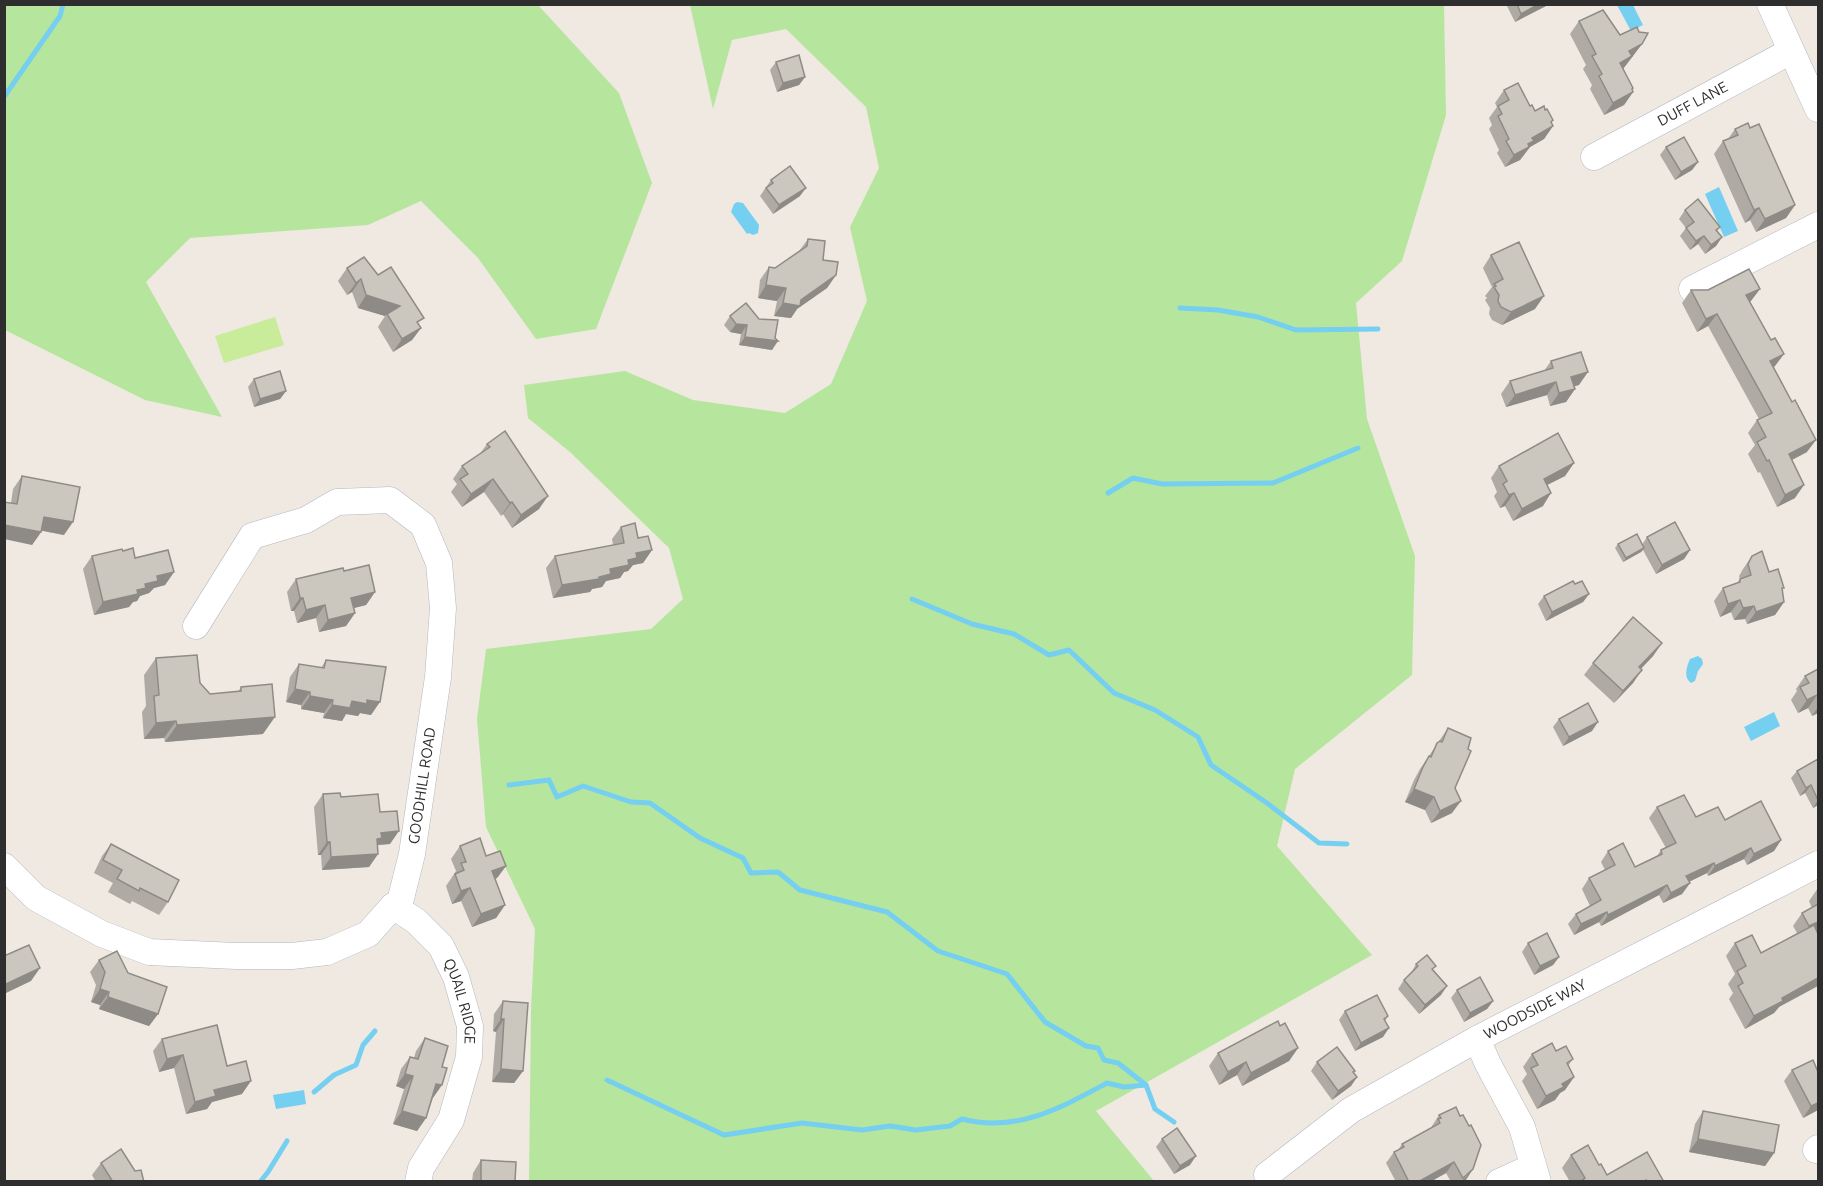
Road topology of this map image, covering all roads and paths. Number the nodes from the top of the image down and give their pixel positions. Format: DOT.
graph roads {
  1 [pos="1770,4"];
  2 [pos="1791,51"];
  3 [pos="1818,109"];
  4 [pos="1594,157"];
  5 [pos="1818,225"];
  6 [pos="1692,289"];
  7 [pos="196,626"];
  8 [pos="1818,864"];
  9 [pos="4,866"];
  10 [pos="393,906"];
  11 [pos="1477,1039"];
  12 [pos="1535,1174"];
  13 [pos="1267,1175"];
  14 [pos="418,1182"];
  15 [pos="1499,1182"];
  1 -- 2 [label="street"];
  2 -- 3 [label="street"];
  2 -- 4 [label="street, DUFF LANE"];
  5 -- 6 [label="street"];
  7 -- 10 [label="street, GOODHILL ROAD"];
  8 -- 11 [label="street, WOODSIDE WAY"];
  9 -- 10 [label="street, GOODHILL ROAD"];
  10 -- 14 [label="street, QUAIL RIDGE"];
  11 -- 12 [label="street"];
  11 -- 13 [label="street, WOODSIDE WAY"];
  12 -- 15 [label="street"];
}
